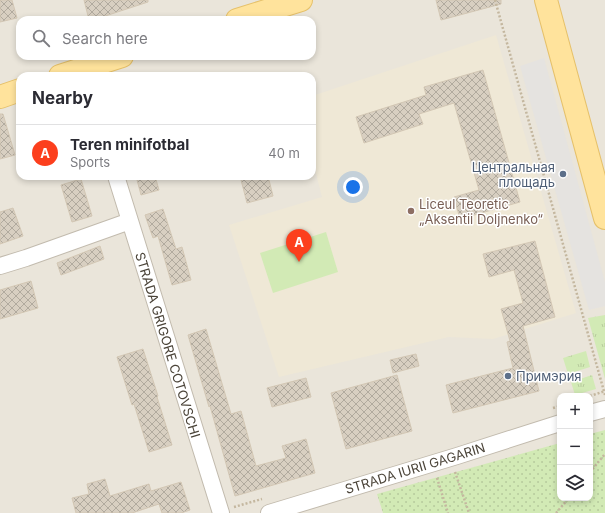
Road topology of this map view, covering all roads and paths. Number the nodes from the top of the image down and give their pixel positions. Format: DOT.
graph roads {
  1 [pos="300,0"];
  2 [pos="495,0"];
  3 [pos="546,0"];
  4 [pos="250,16"];
  5 [pos="112,60"];
  6 [pos="83,72"];
  7 [pos="16,91"];
  8 [pos="0,97"];
  9 [pos="117,180"];
  10 [pos="605,218"];
  11 [pos="130,221"];
  12 [pos="0,266"];
  13 [pos="604,391"];
  14 [pos="593,395"];
  15 [pos="605,396"];
  16 [pos="605,409"];
  17 [pos="593,413"];
  18 [pos="557,424"];
  19 [pos="605,454"];
  20 [pos="593,468"];
  21 [pos="454,470"];
  22 [pos="436,475"];
  23 [pos="566,501"];
  24 [pos="221,513"];
  25 [pos="269,513"];
  26 [pos="448,513"];
  27 [pos="469,513"];
  28 [pos="556,513"];
  1 -- 4 [label="main road"];
  2 -- 13 [label="path"];
  3 -- 10 [label="main road"];
  5 -- 6 [label="main road"];
  7 -- 8 [label="main road"];
  9 -- 11 [label="street, STRADA GRIGORE COTOVSCHI"];
  11 -- 12 [label="street"];
  11 -- 24 [label="street, STRADA GRIGORE COTOVSCHI"];
  13 -- 14 [label="path"];
  13 -- 15 [label="path"];
  16 -- 17 [label="street"];
  18 -- 25 [label="street, STRADA IURII GAGARIN"];
  19 -- 20 [label="path"];
  21 -- 27 [label="path"];
  22 -- 26 [label="path"];
  23 -- 28 [label="path"];
}
